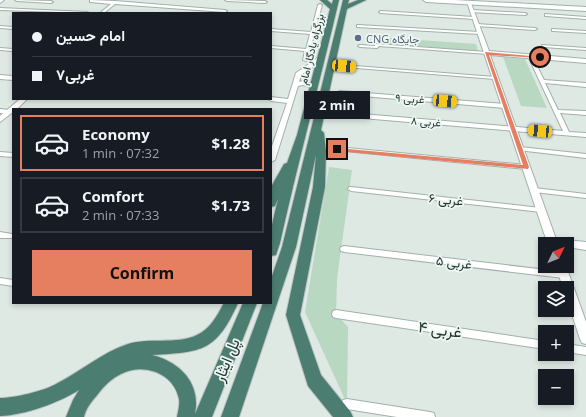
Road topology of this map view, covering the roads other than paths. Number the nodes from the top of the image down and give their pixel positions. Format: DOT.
graph roads {
  1 [pos="17,0"];
  2 [pos="227,0"];
  3 [pos="363,0"];
  4 [pos="426,0"];
  5 [pos="494,0"];
  6 [pos="91,1"];
  7 [pos="116,1"];
  8 [pos="469,1"];
  9 [pos="51,2"];
  10 [pos="265,2"];
  11 [pos="322,3"];
  12 [pos="340,4"];
  13 [pos="586,5"];
  14 [pos="0,9"];
  15 [pos="586,9"];
  16 [pos="225,11"];
  17 [pos="65,12"];
  18 [pos="103,12"];
  19 [pos="381,12"];
  20 [pos="473,14"];
  21 [pos="525,14"];
  22 [pos="546,15"];
  23 [pos="586,18"];
  24 [pos="358,26"];
  25 [pos="477,26"];
  26 [pos="0,27"];
  27 [pos="11,27"];
  28 [pos="535,29"];
  29 [pos="272,30"];
  30 [pos="553,30"];
  31 [pos="586,32"];
  32 [pos="313,33"];
  33 [pos="480,33"];
  34 [pos="360,46"];
  35 [pos="544,46"];
  36 [pos="272,47"];
  37 [pos="0,49"];
  38 [pos="586,49"];
  39 [pos="12,50"];
  40 [pos="308,50"];
  41 [pos="487,53"];
  42 [pos="530,56"];
  43 [pos="321,58"];
  44 [pos="305,60"];
  45 [pos="586,61"];
  46 [pos="344,66"];
  47 [pos="0,77"];
  48 [pos="12,78"];
  49 [pos="495,78"];
  50 [pos="542,82"];
  51 [pos="295,85"];
  52 [pos="586,85"];
  53 [pos="314,86"];
  54 [pos="340,93"];
  55 [pos="272,99"];
  56 [pos="23,100"];
  57 [pos="291,101"];
  58 [pos="505,106"];
  59 [pos="14,108"];
  60 [pos="12,109"];
  61 [pos="0,111"];
  62 [pos="556,111"];
  63 [pos="9,112"];
  64 [pos="586,113"];
  65 [pos="338,114"];
  66 [pos="0,120"];
  67 [pos="318,125"];
  68 [pos="513,129"];
  69 [pos="567,134"];
  70 [pos="586,135"];
  71 [pos="337,149"];
  72 [pos="520,149"];
  73 [pos="0,154"];
  74 [pos="12,155"];
  75 [pos="586,156"];
  76 [pos="272,157"];
  77 [pos="294,157"];
  78 [pos="526,167"];
  79 [pos="350,189"];
  80 [pos="534,190"];
  81 [pos="586,196"];
  82 [pos="272,200"];
  83 [pos="541,210"];
  84 [pos="0,235"];
  85 [pos="9,236"];
  86 [pos="551,237"];
  87 [pos="574,245"];
  88 [pos="586,246"];
  89 [pos="273,247"];
  90 [pos="344,249"];
  91 [pos="538,268"];
  92 [pos="563,273"];
  93 [pos="0,281"];
  94 [pos="12,283"];
  95 [pos="272,296"];
  96 [pos="231,304"];
  97 [pos="250,304"];
  98 [pos="270,304"];
  99 [pos="336,314"];
  100 [pos="586,339"];
  101 [pos="538,344"];
  102 [pos="574,349"];
  103 [pos="586,351"];
  104 [pos="0,406"];
  105 [pos="345,410"];
  106 [pos="75,417"];
  107 [pos="186,417"];
  108 [pos="203,417"];
  109 [pos="230,417"];
  110 [pos="430,417"];
  1 -- 9 [label="street"];
  2 -- 10 [label="street"];
  3 -- 12 [label="highway"];
  4 -- 8 [label="main road"];
  5 -- 13 [label="main road"];
  6 -- 7 [label="street"];
  7 -- 16 [label="street"];
  7 -- 18 [label="street"];
  8 -- 15 [label="main road"];
  8 -- 20 [label="street"];
  11 -- 12 [label="highway"];
  11 -- 32 [label="street"];
  12 -- 43 [label="highway, بزرگراه یادگار امام"];
  12 -- 67 [label="highway, بزرگراه یادگار امام"];
  14 -- 17 [label="street"];
  19 -- 20 [label="street"];
  20 -- 21 [label="street"];
  20 -- 25 [label="street"];
  22 -- 23 [label="street"];
  24 -- 33 [label="street"];
  25 -- 28 [label="street"];
  25 -- 33 [label="street"];
  26 -- 27 [label="street"];
  29 -- 32 [label="street"];
  30 -- 31 [label="street"];
  32 -- 40 [label="street"];
  33 -- 41 [label="street"];
  34 -- 41 [label="street"];
  35 -- 38 [label="street"];
  36 -- 40 [label="street"];
  37 -- 39 [label="street"];
  40 -- 44 [label="street"];
  41 -- 42 [label="street"];
  41 -- 49 [label="street"];
  42 -- 45 [label="street"];
  42 -- 50 [label="street"];
  43 -- 51 [label="street"];
  43 -- 53 [label="highway, بزرگراه یادگار امام"];
  46 -- 49 [label="street"];
  47 -- 48 [label="street"];
  49 -- 58 [label="street"];
  50 -- 52 [label="street"];
  50 -- 62 [label="street"];
  51 -- 53 [label="street"];
  51 -- 57 [label="street"];
  53 -- 77 [label="highway, بزرگراه یادگار امام"];
  54 -- 58 [label="street, غربی ۹"];
  55 -- 57 [label="street"];
  56 -- 59 [label="street"];
  57 -- 76 [label="street"];
  58 -- 68 [label="street"];
  60 -- 63 [label="street"];
  61 -- 63 [label="street"];
  62 -- 64 [label="street"];
  62 -- 69 [label="street"];
  63 -- 66 [label="street"];
  65 -- 68 [label="street, غربی ۸"];
  67 -- 95 [label="highway, بزرگراه یادگار امام"];
  67 -- 105 [label="highway"];
  68 -- 69 [label="street, غربی ۸"];
  68 -- 72 [label="street"];
  69 -- 70 [label="street, غربی ۸"];
  71 -- 78 [label="street"];
  72 -- 75 [label="street"];
  72 -- 78 [label="street"];
  73 -- 74 [label="street"];
  77 -- 82 [label="highway"];
  77 -- 89 [label="highway, بزرگراه یادگار امام"];
  78 -- 80 [label="street"];
  79 -- 83 [label="street, غربی ۶"];
  80 -- 81 [label="street"];
  80 -- 83 [label="street"];
  83 -- 86 [label="street"];
  84 -- 85 [label="street"];
  87 -- 88 [label="street"];
  90 -- 91 [label="street, غربی ۵"];
  92 -- 100 [label="street"];
  93 -- 94 [label="street"];
  96 -- 104 [label="highway"];
  97 -- 108 [label="highway, پل ایثار"];
  98 -- 109 [label="highway, پل ایثار"];
  99 -- 101 [label="street, غربی ۴"];
  102 -- 103 [label="street"];
  105 -- 110 [label="street"];
  106 -- 107 [label="highway"];
}
